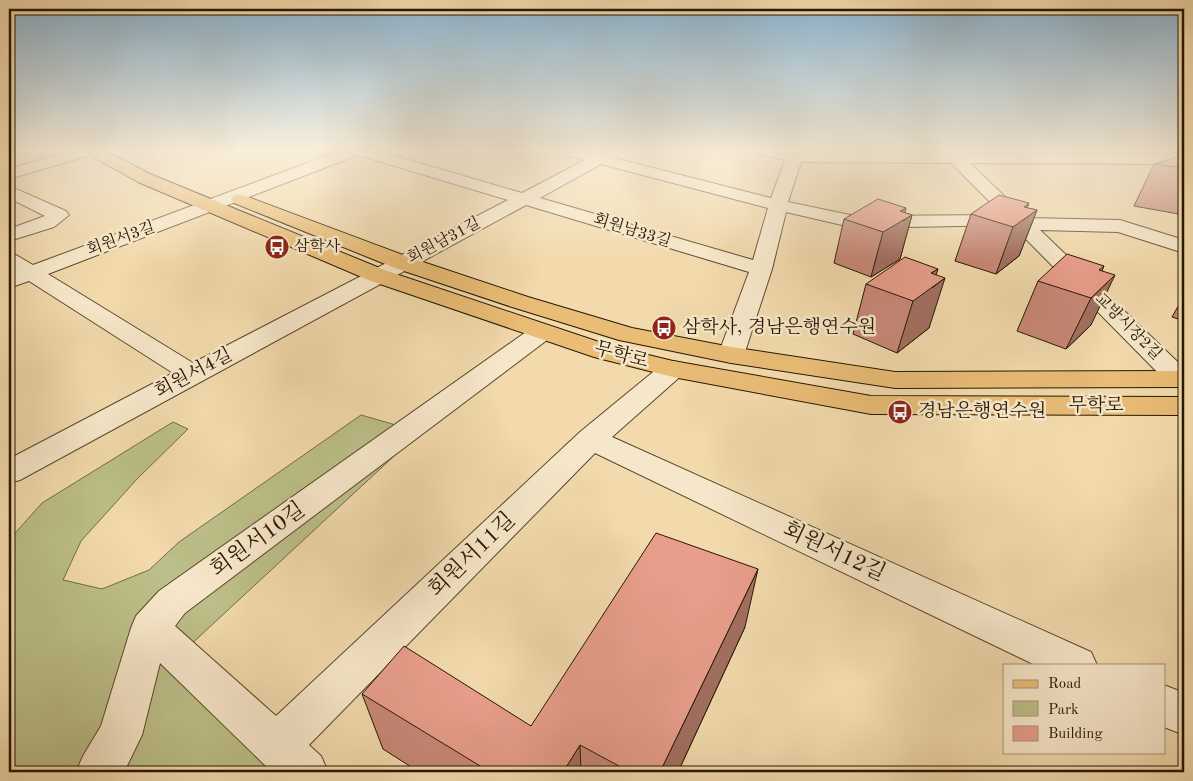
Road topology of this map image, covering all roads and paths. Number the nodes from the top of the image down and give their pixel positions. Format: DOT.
graph roads {
  1 [pos="164,186"];
  2 [pos="205,186"];
  3 [pos="262,186"];
  4 [pos="481,186"];
  5 [pos="547,186"];
  6 [pos="716,186"];
  7 [pos="785,186"];
  8 [pos="984,186"];
  9 [pos="9,191"];
  10 [pos="234,197"];
  11 [pos="524,199"];
  12 [pos="778,205"];
  13 [pos="209,206"];
  14 [pos="1021,222"];
  15 [pos="9,235"];
  16 [pos="1184,247"];
  17 [pos="9,259"];
  18 [pos="403,263"];
  19 [pos="761,269"];
  20 [pos="32,272"];
  21 [pos="379,276"];
  22 [pos="9,281"];
  23 [pos="542,332"];
  24 [pos="731,355"];
  25 [pos="672,369"];
  26 [pos="193,374"];
  27 [pos="1182,379"];
  28 [pos="1184,406"];
  29 [pos="591,440"];
  30 [pos="9,472"];
  31 [pos="150,628"];
  32 [pos="1075,664"];
  33 [pos="1166,706"];
  34 [pos="1184,714"];
  35 [pos="290,759"];
  36 [pos="99,772"];
  1 -- 13 [label="main road, 무학로"];
  2 -- 10 [label="main road, 무학로"];
  3 -- 10 [label="street, 회원서3길"];
  4 -- 11 [label="street, 회원남33길"];
  5 -- 11 [label="street, 회원남31길"];
  6 -- 12 [label="street"];
  7 -- 12 [label="street"];
  8 -- 14 [label="street, 교방시장2길"];
  9 -- 15 [label="street"];
  10 -- 13 [label="street, 회원서3길"];
  10 -- 18 [label="main road, 무학로"];
  11 -- 18 [label="street, 회원남31길"];
  11 -- 19 [label="street, 회원남33길"];
  12 -- 14 [label="street"];
  12 -- 19 [label="street"];
  13 -- 20 [label="street, 회원서3길"];
  13 -- 21 [label="main road, 무학로"];
  14 -- 16 [label="street"];
  14 -- 27 [label="street, 교방시장2길"];
  17 -- 20 [label="street"];
  18 -- 21 [label="street, 회원남31길"];
  18 -- 24 [label="main road, 무학로"];
  19 -- 24 [label="street"];
  20 -- 22 [label="street, 회원서3길"];
  20 -- 26 [label="street"];
  21 -- 23 [label="main road, 무학로"];
  21 -- 26 [label="street, 회원서4길"];
  23 -- 25 [label="main road, 무학로"];
  23 -- 31 [label="street, 회원서10길"];
  24 -- 27 [label="main road, 무학로"];
  25 -- 28 [label="main road, 무학로"];
  25 -- 29 [label="street, 회원서11길"];
  26 -- 30 [label="street, 회원서4길"];
  29 -- 32 [label="street, 회원서12길"];
  29 -- 35 [label="street, 회원서11길"];
  31 -- 35 [label="street"];
  31 -- 36 [label="street"];
  33 -- 34 [label="street"];
}
